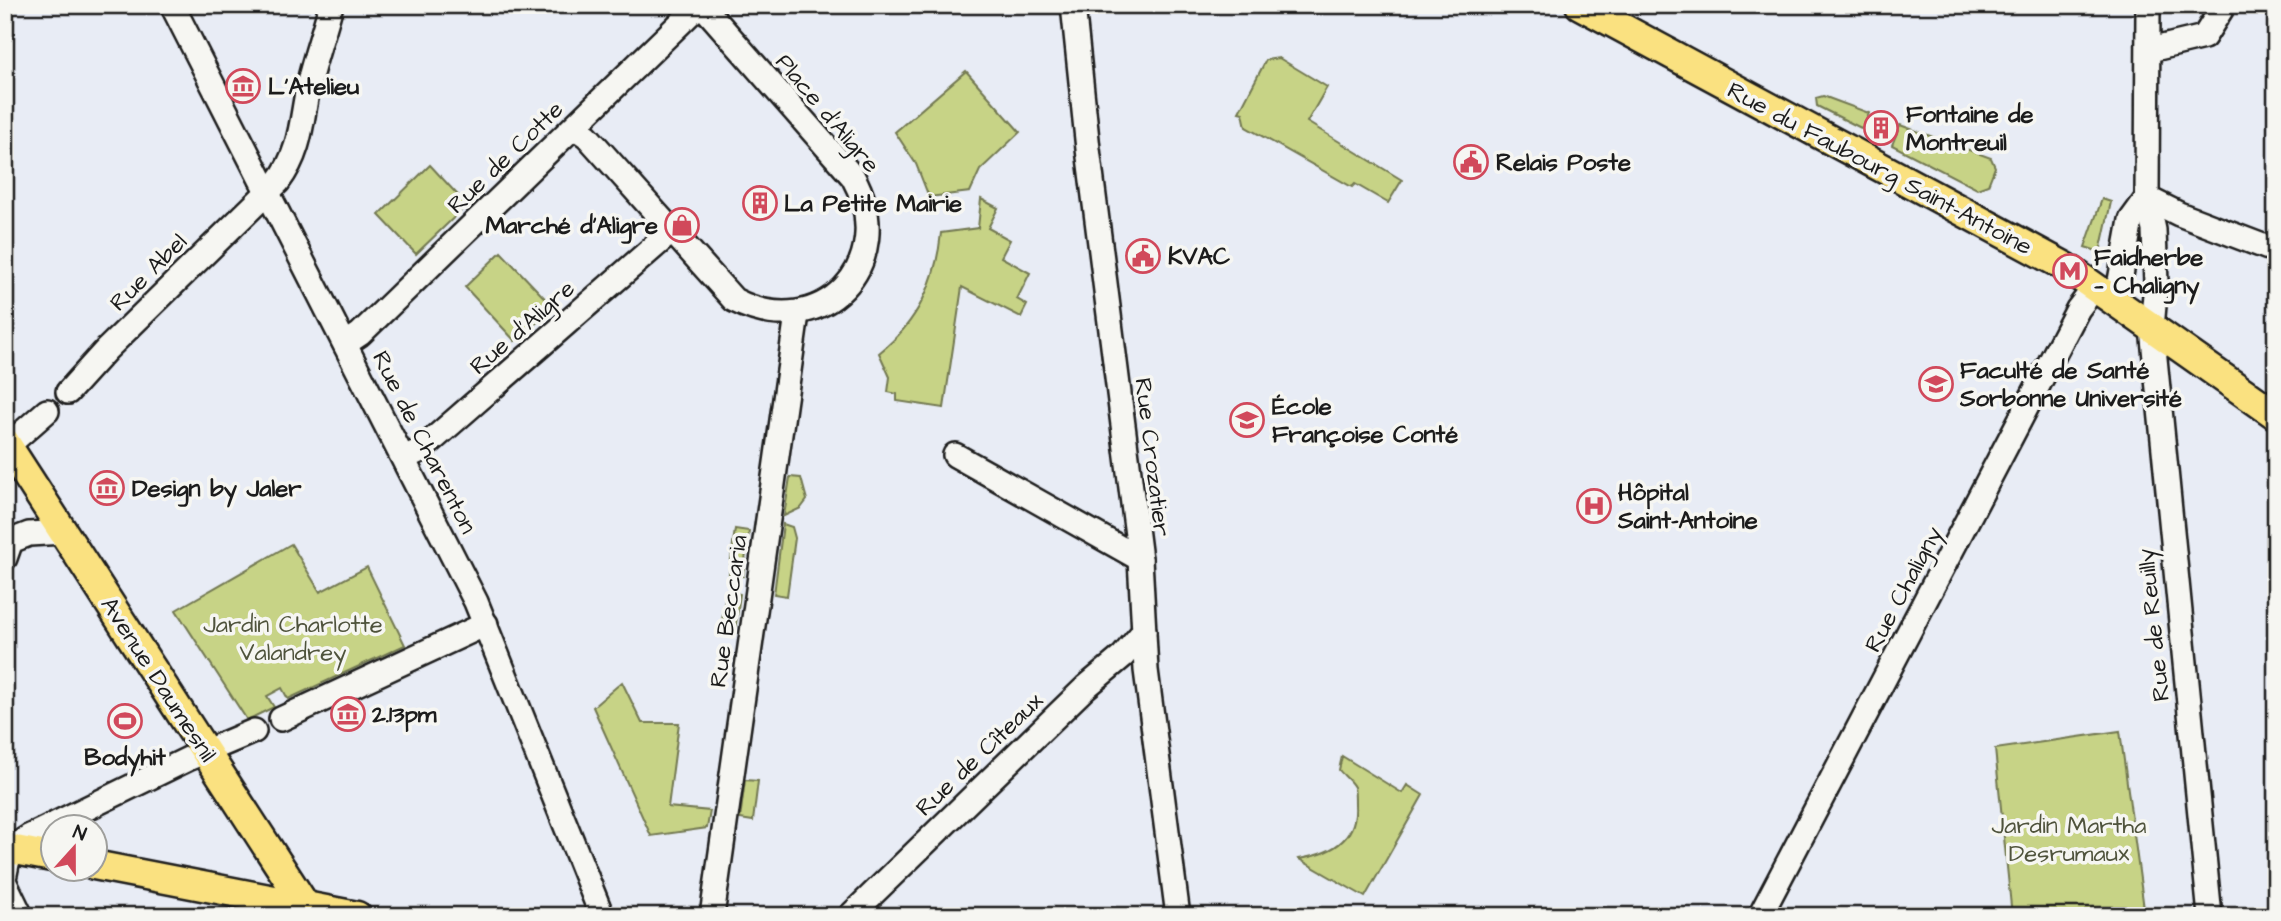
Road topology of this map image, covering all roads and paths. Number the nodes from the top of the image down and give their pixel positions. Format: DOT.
graph roads {
  1 [pos="172,5"];
  2 [pos="331,5"];
  3 [pos="701,5"];
  4 [pos="1073,5"];
  5 [pos="1580,5"];
  6 [pos="2148,5"];
  7 [pos="2224,5"];
  8 [pos="2150,50"];
  9 [pos="574,127"];
  10 [pos="267,191"];
  11 [pos="2147,198"];
  12 [pos="671,232"];
  13 [pos="2276,251"];
  14 [pos="2102,293"];
  15 [pos="797,314"];
  16 [pos="2152,328"];
  17 [pos="345,344"];
  18 [pos="68,392"];
  19 [pos="47,411"];
  20 [pos="2276,415"];
  21 [pos="6,445"];
  22 [pos="955,455"];
  23 [pos="404,458"];
  24 [pos="64,532"];
  25 [pos="5,558"];
  26 [pos="1140,559"];
  27 [pos="486,624"];
  28 [pos="1143,631"];
  29 [pos="281,719"];
  30 [pos="254,731"];
  31 [pos="206,753"];
  32 [pos="7,857"];
  33 [pos="38,857"];
  34 [pos="108,868"];
  35 [pos="5,883"];
  36 [pos="308,911"];
  37 [pos="21,916"];
  38 [pos="357,916"];
  39 [pos="601,916"];
  40 [pos="712,916"];
  41 [pos="850,916"];
  42 [pos="1178,916"];
  43 [pos="1760,916"];
  44 [pos="2210,916"];
  1 -- 10 [label="street, Rue de Charenton"];
  2 -- 10 [label="street, Rue Abel"];
  3 -- 9 [label="street, Rue de Cotte"];
  3 -- 15 [label="street, Place d'Aligre"];
  4 -- 26 [label="street, Rue Crozatier"];
  5 -- 14 [label="main road, Rue du Faubourg Saint-Antoine"];
  6 -- 8 [label="street, Rue de Reuilly"];
  7 -- 8 [label="street"];
  8 -- 11 [label="street, Rue de Reuilly"];
  9 -- 12 [label="street, Place d'Aligre"];
  9 -- 17 [label="street, Rue de Cotte"];
  10 -- 17 [label="street, Rue de Charenton"];
  10 -- 18 [label="street, Rue Abel"];
  11 -- 13 [label="street"];
  11 -- 14 [label="street, Rue Chaligny"];
  11 -- 16 [label="street, Rue de Reuilly"];
  12 -- 15 [label="street, Place d'Aligre"];
  12 -- 23 [label="street, Rue d'Aligre"];
  14 -- 16 [label="main road, Rue du Faubourg Saint-Antoine"];
  14 -- 43 [label="street, Rue Chaligny"];
  15 -- 40 [label="street, Rue Beccaria"];
  16 -- 20 [label="main road, Rue du Faubourg Saint-Antoine"];
  16 -- 44 [label="street, Rue de Reuilly"];
  17 -- 23 [label="street, Rue de Charenton"];
  19 -- 21 [label="street"];
  21 -- 24 [label="main road, Avenue Daumesnil"];
  22 -- 26 [label="street"];
  23 -- 27 [label="street, Rue de Charenton"];
  24 -- 25 [label="street"];
  24 -- 31 [label="main road, Avenue Daumesnil"];
  26 -- 28 [label="street, Rue Crozatier"];
  27 -- 29 [label="street"];
  27 -- 39 [label="street, Rue de Charenton"];
  28 -- 41 [label="street, Rue de Cîteaux"];
  28 -- 42 [label="street, Rue Crozatier"];
  30 -- 31 [label="street"];
  31 -- 32 [label="street"];
  31 -- 36 [label="main road, Avenue Daumesnil"];
  32 -- 33 [label="main road"];
  34 -- 36 [label="main road"];
  35 -- 37 [label="street"];
  36 -- 38 [label="main road"];
}
